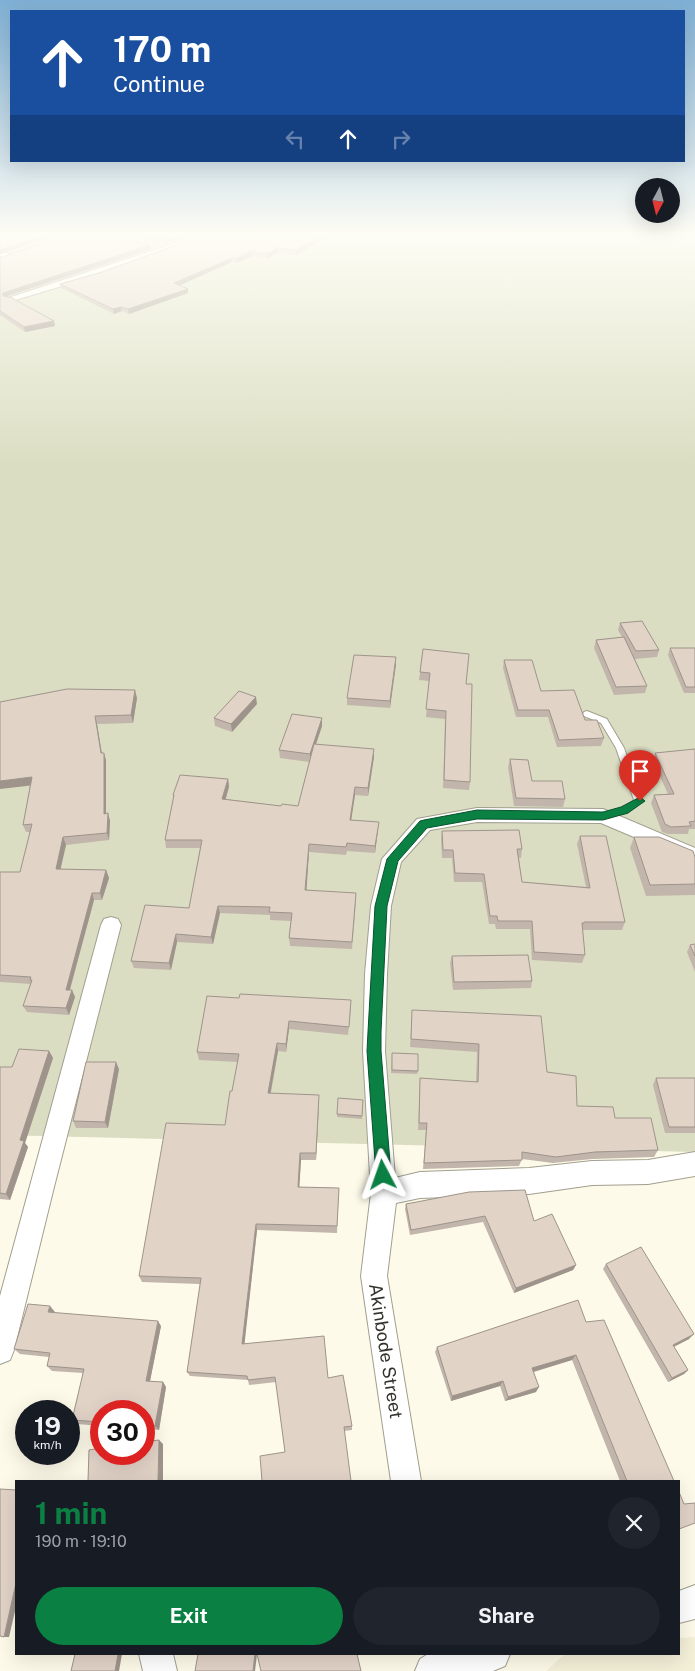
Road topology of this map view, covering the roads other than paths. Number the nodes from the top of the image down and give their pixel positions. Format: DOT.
graph roads {
  1 [pos="588,714"];
  2 [pos="603,816"];
  3 [pos="695,856"];
  4 [pos="111,925"];
  5 [pos="695,1164"];
  6 [pos="384,1193"];
  7 [pos="0,1350"];
  8 [pos="406,1480"];
  9 [pos="695,1602"];
  10 [pos="680,1607"];
  11 [pos="156,1655"];
  12 [pos="487,1655"];
  13 [pos="433,1664"];
  14 [pos="160,1671"];
  1 -- 2 [label="lane"];
  2 -- 3 [label="street, Akinbode Street"];
  2 -- 6 [label="street, Akinbode Street"];
  4 -- 7 [label="street"];
  5 -- 6 [label="street"];
  6 -- 8 [label="street, Akinbode Street"];
  9 -- 10 [label="street"];
  11 -- 14 [label="street"];
  12 -- 13 [label="street"];
}
